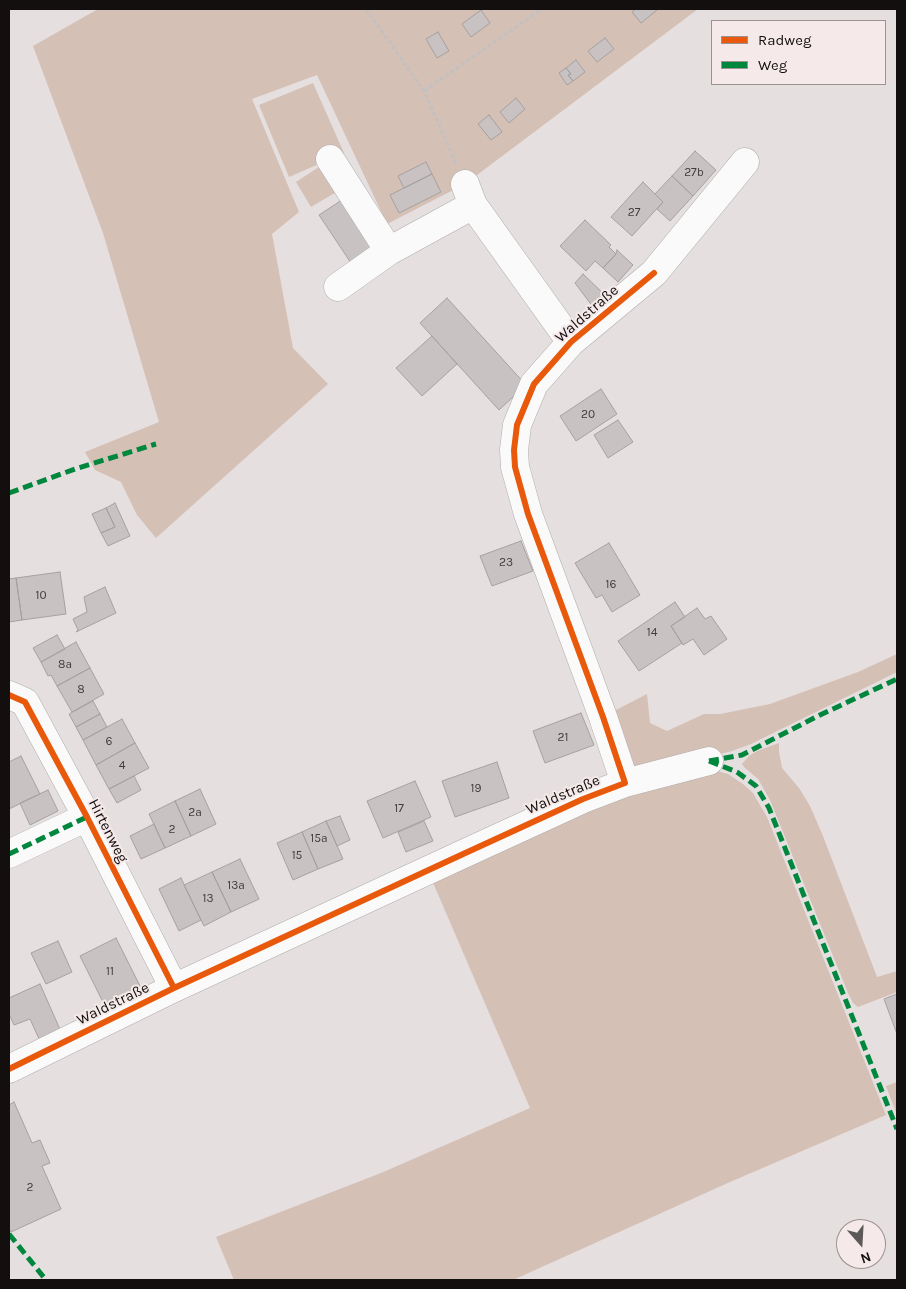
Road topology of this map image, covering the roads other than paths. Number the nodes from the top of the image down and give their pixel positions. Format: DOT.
graph roads {
  1 [pos="330,159"];
  2 [pos="744,162"];
  3 [pos="389,251"];
  4 [pos="338,287"];
  5 [pos="571,342"];
  6 [pos="9,695"];
  7 [pos="710,761"];
  8 [pos="625,783"];
  9 [pos="86,817"];
  10 [pos="9,854"];
  11 [pos="174,988"];
  12 [pos="9,1069"];
  1 -- 3 [label="street"];
  2 -- 5 [label="street, Waldstraße"];
  3 -- 4 [label="street"];
  3 -- 5 [label="street, Waldstraße"];
  5 -- 8 [label="street, Waldstraße"];
  6 -- 9 [label="street, Hirtenweg"];
  7 -- 8 [label="street, Waldstraße"];
  8 -- 11 [label="street, Waldstraße"];
  9 -- 10 [label="street, Hirtenweg"];
  9 -- 11 [label="street, Hirtenweg"];
  11 -- 12 [label="street, Waldstraße"];
}
